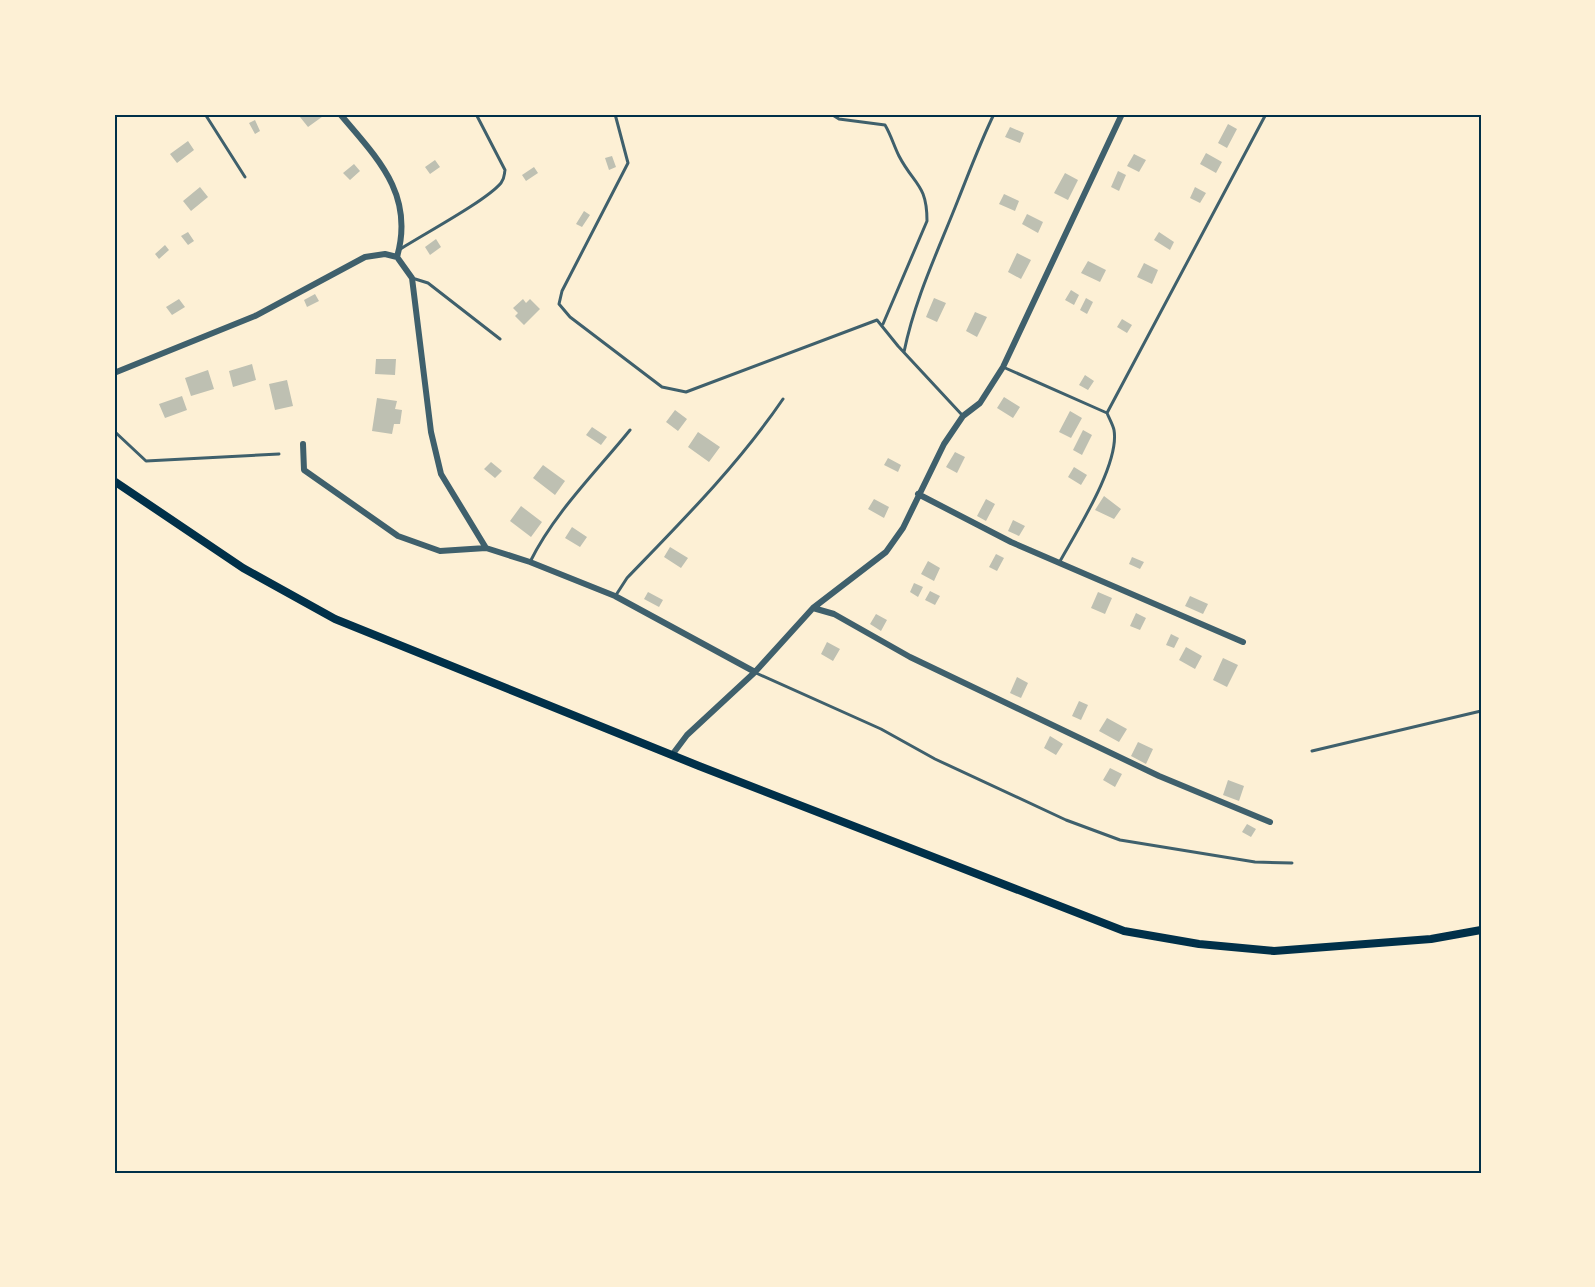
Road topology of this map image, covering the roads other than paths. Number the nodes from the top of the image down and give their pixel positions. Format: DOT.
graph roads {
  1 [pos="205,114"];
  2 [pos="340,114"];
  3 [pos="476,114"];
  4 [pos="615,114"];
  5 [pos="831,114"];
  6 [pos="994,114"];
  7 [pos="1122,114"];
  8 [pos="1266,114"];
  9 [pos="245,177"];
  10 [pos="398,253"];
  11 [pos="412,278"];
  12 [pos="883,324"];
  13 [pos="500,339"];
  14 [pos="904,352"];
  15 [pos="1003,367"];
  16 [pos="114,374"];
  17 [pos="783,399"];
  18 [pos="1107,413"];
  19 [pos="963,416"];
  20 [pos="630,430"];
  21 [pos="114,431"];
  22 [pos="303,444"];
  23 [pos="279,454"];
  24 [pos="114,481"];
  25 [pos="918,494"];
  26 [pos="486,548"];
  27 [pos="530,562"];
  28 [pos="1059,563"];
  29 [pos="615,596"];
  30 [pos="813,608"];
  31 [pos="1243,642"];
  32 [pos="755,672"];
  33 [pos="1481,711"];
  34 [pos="1312,751"];
  35 [pos="672,755"];
  36 [pos="1270,822"];
  37 [pos="1292,863"];
  38 [pos="1481,930"];
  1 -- 9 [label="lane"];
  2 -- 10 [label="street"];
  3 -- 10 [label="lane"];
  4 -- 12 [label="lane"];
  5 -- 12 [label="lane"];
  6 -- 14 [label="lane"];
  7 -- 15 [label="street"];
  8 -- 18 [label="lane"];
  10 -- 11 [label="street"];
  10 -- 16 [label="street"];
  11 -- 13 [label="lane"];
  11 -- 26 [label="street"];
  12 -- 14 [label="lane"];
  14 -- 19 [label="lane"];
  15 -- 18 [label="lane"];
  15 -- 19 [label="street"];
  17 -- 29 [label="lane"];
  18 -- 28 [label="lane"];
  19 -- 25 [label="street"];
  20 -- 27 [label="lane"];
  21 -- 23 [label="lane"];
  22 -- 26 [label="street"];
  24 -- 35 [label="main road"];
  25 -- 28 [label="street"];
  25 -- 30 [label="street"];
  26 -- 27 [label="street"];
  27 -- 29 [label="street"];
  28 -- 31 [label="street"];
  29 -- 32 [label="street"];
  30 -- 32 [label="street"];
  30 -- 36 [label="street"];
  32 -- 35 [label="street"];
  32 -- 37 [label="lane"];
  33 -- 34 [label="lane"];
  35 -- 38 [label="main road"];
}
